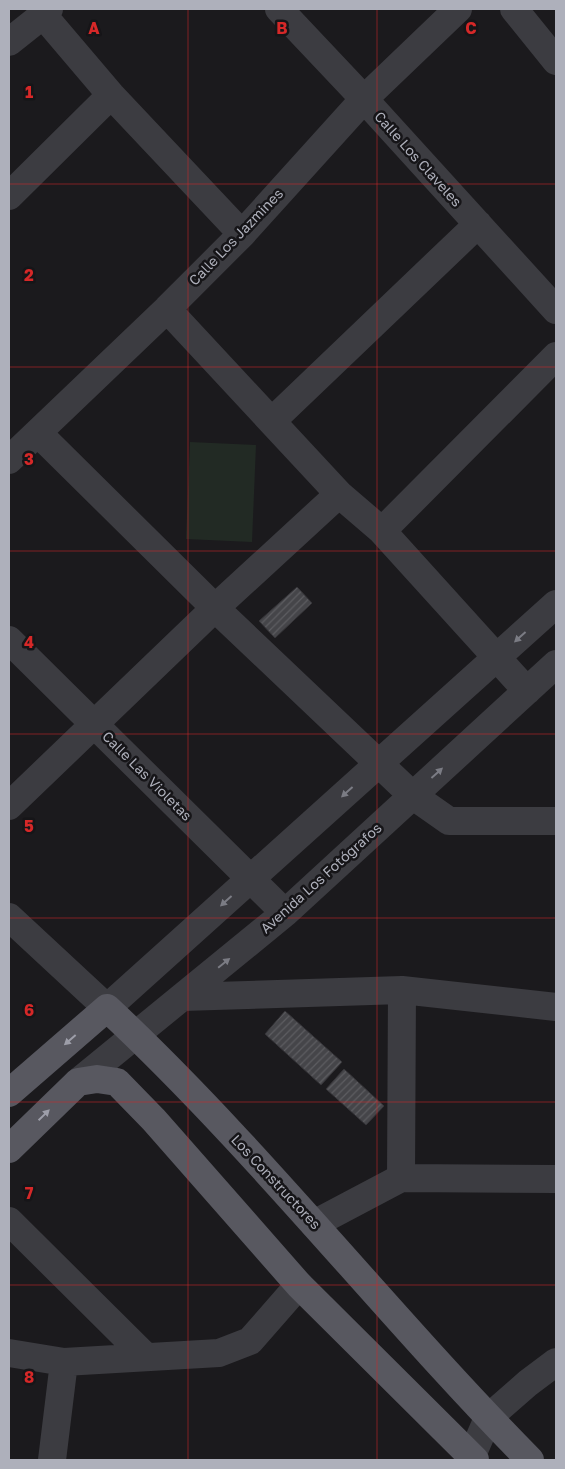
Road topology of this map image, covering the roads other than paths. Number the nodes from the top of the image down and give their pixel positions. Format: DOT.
graph roads {
  1 [pos="279,9"];
  2 [pos="458,9"];
  3 [pos="514,9"];
  4 [pos="46,12"];
  5 [pos="9,42"];
  6 [pos="556,61"];
  7 [pos="111,95"];
  8 [pos="364,99"];
  9 [pos="9,196"];
  10 [pos="478,224"];
  11 [pos="242,234"];
  12 [pos="167,309"];
  13 [pos="556,310"];
  14 [pos="556,356"];
  15 [pos="272,421"];
  16 [pos="38,433"];
  17 [pos="9,460"];
  18 [pos="339,494"];
  19 [pos="382,532"];
  20 [pos="556,604"];
  21 [pos="215,608"];
  22 [pos="9,640"];
  23 [pos="496,658"];
  24 [pos="556,664"];
  25 [pos="526,691"];
  26 [pos="93,723"];
  27 [pos="379,764"];
  28 [pos="412,795"];
  29 [pos="9,806"];
  30 [pos="556,821"];
  31 [pos="251,879"];
  32 [pos="285,912"];
  33 [pos="9,917"];
  34 [pos="402,990"];
  35 [pos="182,997"];
  36 [pos="556,1007"];
  37 [pos="107,1008"];
  38 [pos="136,1035"];
  39 [pos="78,1082"];
  40 [pos="9,1094"];
  41 [pos="9,1149"];
  42 [pos="401,1178"];
  43 [pos="556,1179"];
  44 [pos="9,1221"];
  45 [pos="314,1224"];
  46 [pos="299,1285"];
  47 [pos="9,1353"];
  48 [pos="146,1357"];
  49 [pos="64,1362"];
  50 [pos="556,1362"];
  51 [pos="488,1418"];
  52 [pos="472,1459"];
  53 [pos="52,1460"];
  54 [pos="530,1460"];
  1 -- 8 [label="street, Calle Los Claveles"];
  2 -- 8 [label="street, Calle Los Jazmines"];
  3 -- 6 [label="street"];
  4 -- 5 [label="street"];
  4 -- 7 [label="street"];
  7 -- 9 [label="street"];
  7 -- 11 [label="street"];
  8 -- 10 [label="street, Calle Los Claveles"];
  8 -- 11 [label="street, Calle Los Jazmines"];
  10 -- 13 [label="street, Calle Los Claveles"];
  10 -- 15 [label="street"];
  11 -- 12 [label="street, Calle Los Jazmines"];
  12 -- 15 [label="street"];
  12 -- 16 [label="street, Calle Los Jazmines"];
  14 -- 19 [label="street"];
  15 -- 18 [label="street"];
  16 -- 17 [label="street, Calle Los Jazmines"];
  16 -- 21 [label="street"];
  18 -- 19 [label="street"];
  18 -- 21 [label="street"];
  19 -- 23 [label="street"];
  20 -- 23 [label="street, one-way"];
  21 -- 26 [label="street"];
  21 -- 27 [label="street"];
  22 -- 26 [label="street, Calle Las Violetas"];
  23 -- 25 [label="street"];
  23 -- 27 [label="street"];
  24 -- 25 [label="street, Avenida Los Fotógrafos"];
  28 -- 25 [label="street, Avenida Los Fotógrafos, one-way"];
  26 -- 29 [label="street"];
  26 -- 31 [label="street, Calle Las Violetas"];
  27 -- 28 [label="street"];
  27 -- 31 [label="street, one-way"];
  28 -- 30 [label="street"];
  28 -- 32 [label="street, Avenida Los Fotógrafos"];
  31 -- 32 [label="street, Calle Las Violetas"];
  31 -- 37 [label="street, one-way"];
  35 -- 32 [label="street, Avenida Los Fotógrafos, one-way"];
  33 -- 37 [label="street, Los Constructores"];
  34 -- 35 [label="street"];
  34 -- 36 [label="street"];
  34 -- 42 [label="street"];
  35 -- 38 [label="street, Avenida Los Fotógrafos"];
  37 -- 38 [label="main road, Los Constructores"];
  37 -- 40 [label="main road, one-way"];
  38 -- 39 [label="street, Avenida Los Fotógrafos"];
  38 -- 45 [label="main road, Los Constructores"];
  41 -- 39 [label="main road, one-way"];
  39 -- 46 [label="main road"];
  42 -- 43 [label="street"];
  42 -- 45 [label="street"];
  44 -- 48 [label="street"];
  45 -- 51 [label="main road, Los Constructores"];
  46 -- 48 [label="street"];
  46 -- 52 [label="main road"];
  47 -- 49 [label="street"];
  48 -- 49 [label="street"];
  49 -- 53 [label="street"];
  50 -- 51 [label="street"];
  51 -- 52 [label="street"];
  51 -- 54 [label="main road, Los Constructores"];
}
